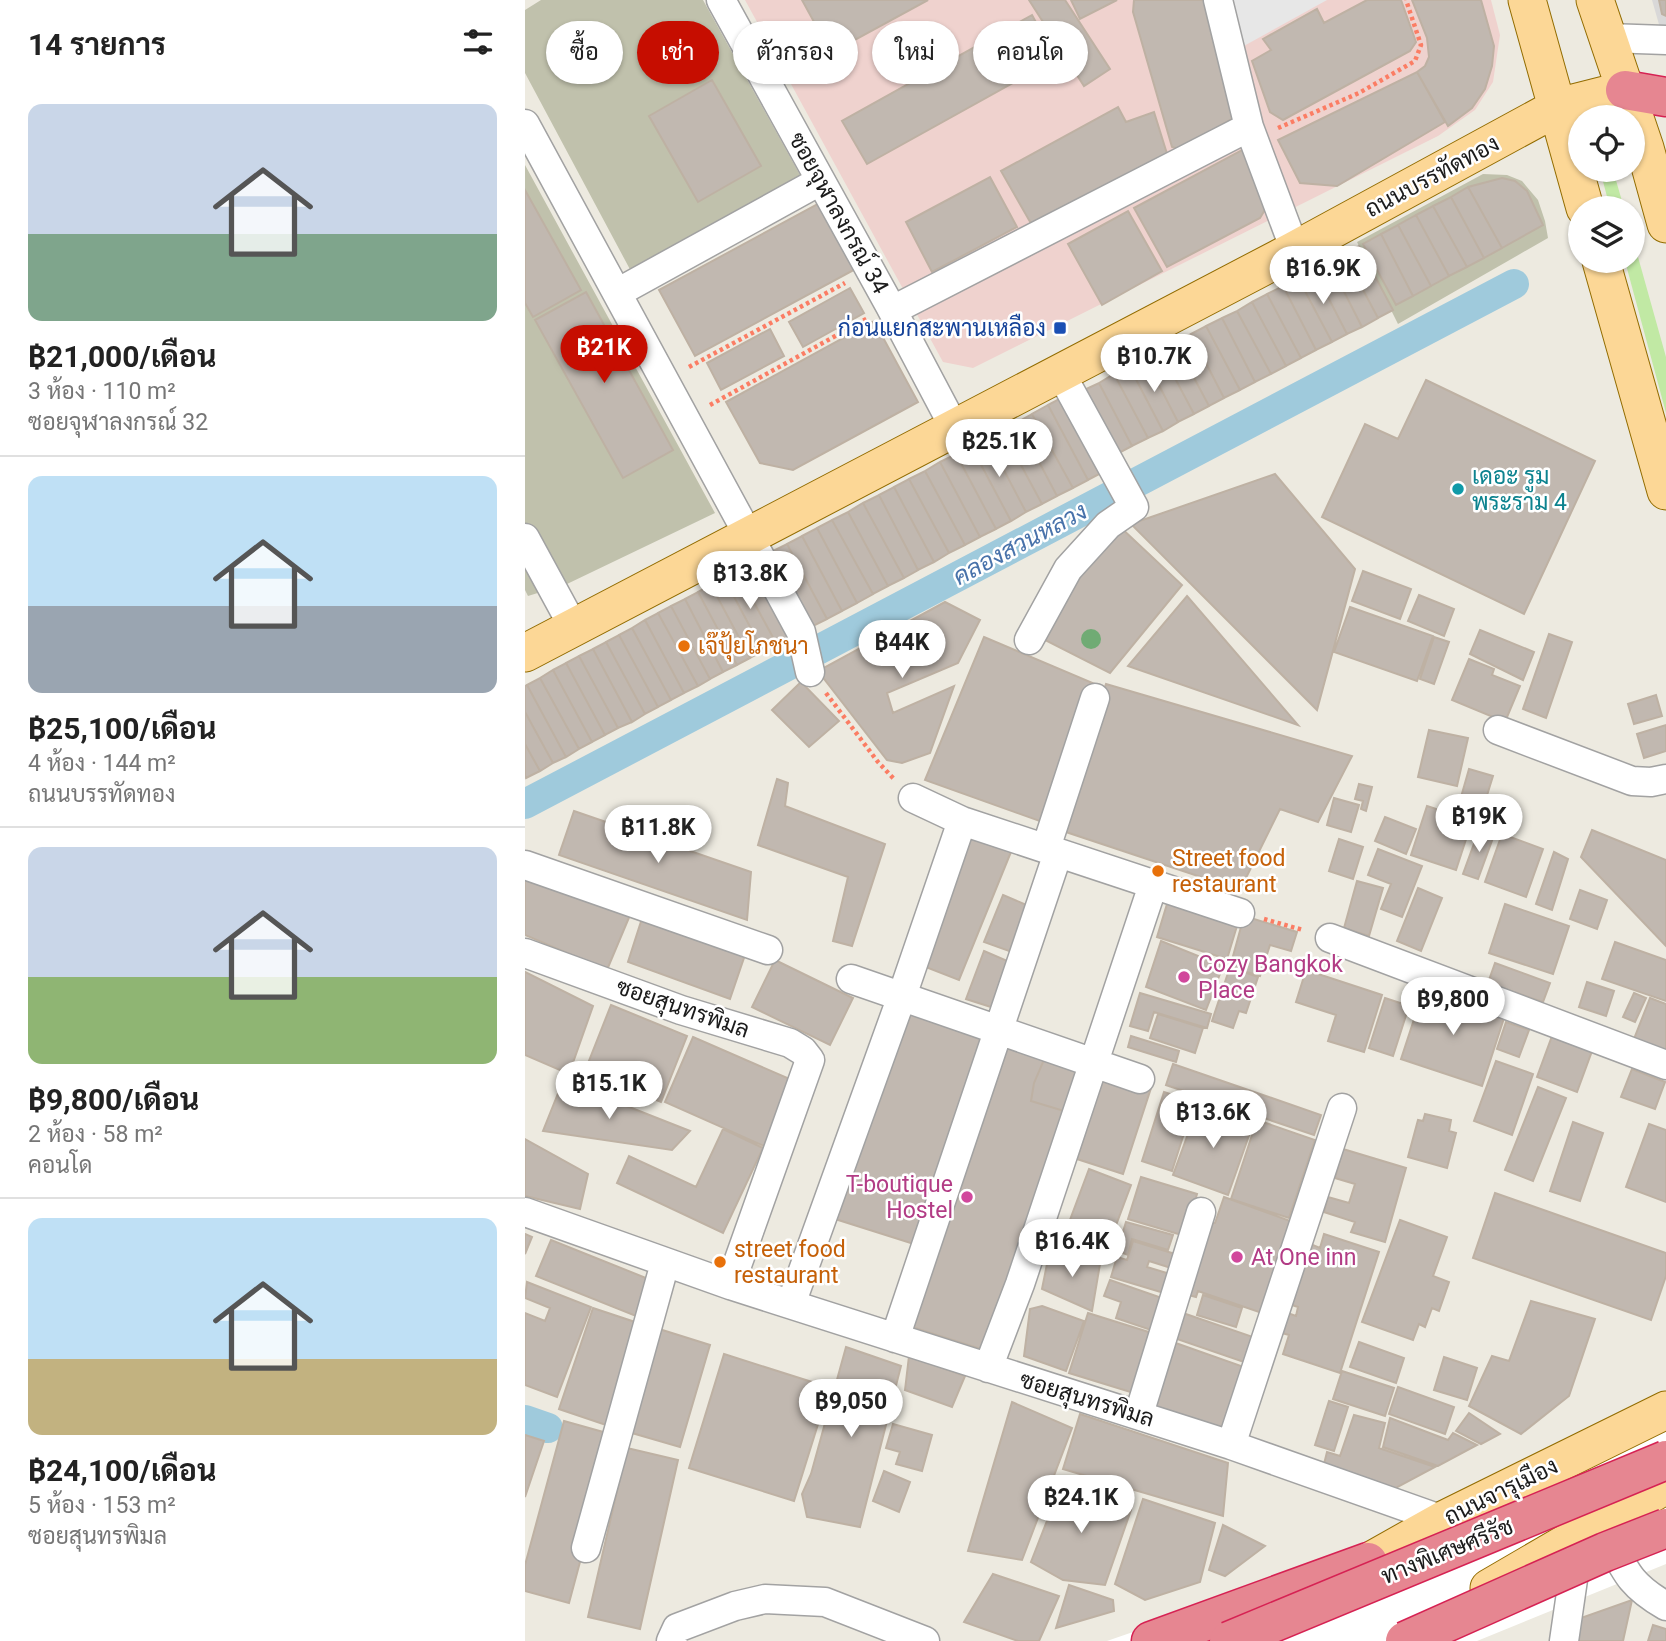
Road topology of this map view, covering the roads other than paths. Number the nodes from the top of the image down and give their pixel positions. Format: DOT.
graph roads {
  1 [pos="721,0"];
  2 [pos="1218,0"];
  3 [pos="1527,0"];
  4 [pos="1595,0"];
  5 [pos="1608,38"];
  6 [pos="1666,40"];
  7 [pos="1625,90"];
  8 [pos="1666,97"];
  9 [pos="1558,107"];
  10 [pos="525,124"];
  11 [pos="1249,127"];
  12 [pos="820,181"];
  13 [pos="1582,196"];
  14 [pos="1663,206"];
  15 [pos="1295,250"];
  16 [pos="1604,273"];
  17 [pos="617,293"];
  18 [pos="892,308"];
  19 [pos="1061,372"];
  20 [pos="954,427"];
  21 [pos="1666,491"];
  22 [pos="747,536"];
  23 [pos="525,538"];
  24 [pos="574,628"];
  25 [pos="1029,640"];
  26 [pos="525,653"];
  27 [pos="810,672"];
  28 [pos="1095,698"];
  29 [pos="1498,730"];
  30 [pos="1666,779"];
  31 [pos="913,798"];
  32 [pos="962,821"];
  33 [pos="1052,850"];
  34 [pos="525,865"];
  35 [pos="1153,886"];
  36 [pos="1240,913"];
  37 [pos="1330,938"];
  38 [pos="768,950"];
  39 [pos="525,953"];
  40 [pos="851,979"];
  41 [pos="902,996"];
  42 [pos="997,1031"];
  43 [pos="1094,1062"];
  44 [pos="1666,1065"];
  45 [pos="1140,1079"];
  46 [pos="1342,1108"];
  47 [pos="525,1212"];
  48 [pos="1201,1212"];
  49 [pos="665,1263"];
  50 [pos="730,1285"];
  51 [pos="791,1304"];
  52 [pos="895,1338"];
  53 [pos="988,1368"];
  54 [pos="1666,1410"];
  55 [pos="1139,1414"];
  56 [pos="1231,1445"];
  57 [pos="1666,1460"];
  58 [pos="1666,1485"];
  59 [pos="1443,1520"];
  60 [pos="1666,1528"];
  61 [pos="1590,1529"];
  62 [pos="586,1548"];
  63 [pos="1368,1562"];
  64 [pos="1666,1606"];
  65 [pos="1154,1640"];
  66 [pos="671,1641"];
  67 [pos="925,1641"];
  68 [pos="1229,1641"];
  69 [pos="1396,1641"];
  70 [pos="1405,1641"];
  71 [pos="1564,1641"];
  1 -- 12 [label="street, ซอยจุฬาลงกรณ์ 34"];
  2 -- 11 [label="street"];
  3 -- 9 [label="main road"];
  4 -- 5 [label="main road"];
  5 -- 6 [label="street"];
  5 -- 7 [label="main road"];
  7 -- 8 [label="highway"];
  7 -- 9 [label="main road, ถนนบรรทัดทอง"];
  7 -- 14 [label="main road"];
  9 -- 13 [label="main road"];
  9 -- 15 [label="main road, ถนนบรรทัดทอง"];
  10 -- 17 [label="street"];
  11 -- 15 [label="street"];
  11 -- 18 [label="street"];
  12 -- 17 [label="street"];
  12 -- 18 [label="street, ซอยจุฬาลงกรณ์ 34"];
  15 -- 19 [label="main road, ถนนบรรทัดทอง"];
  16 -- 21 [label="main road"];
  17 -- 22 [label="street"];
  18 -- 20 [label="street, ซอยจุฬาลงกรณ์ 34"];
  19 -- 20 [label="main road, ถนนบรรทัดทอง"];
  19 -- 25 [label="street"];
  20 -- 22 [label="main road, ถนนบรรทัดทอง"];
  22 -- 24 [label="main road, ถนนบรรทัดทอง"];
  22 -- 27 [label="street"];
  23 -- 24 [label="street"];
  24 -- 26 [label="main road, ถนนบรรทัดทอง"];
  28 -- 33 [label="street"];
  29 -- 30 [label="street"];
  31 -- 32 [label="street"];
  32 -- 33 [label="street"];
  32 -- 41 [label="street"];
  33 -- 35 [label="street"];
  33 -- 42 [label="street"];
  34 -- 38 [label="street"];
  35 -- 36 [label="street"];
  35 -- 43 [label="street"];
  37 -- 44 [label="street"];
  39 -- 50 [label="street, ซอยสุนทรพิมล"];
  40 -- 41 [label="street"];
  41 -- 42 [label="street"];
  41 -- 51 [label="street"];
  42 -- 43 [label="street"];
  42 -- 52 [label="street"];
  43 -- 45 [label="street"];
  43 -- 53 [label="street"];
  46 -- 56 [label="street"];
  47 -- 49 [label="street, ซอยสุนทรพิมล"];
  48 -- 55 [label="street"];
  49 -- 50 [label="street, ซอยสุนทรพิมล"];
  49 -- 62 [label="street"];
  50 -- 51 [label="street, ซอยสุนทรพิมล"];
  51 -- 52 [label="street, ซอยสุนทรพิมล"];
  52 -- 53 [label="street, ซอยสุนทรพิมล"];
  53 -- 55 [label="street, ซอยสุนทรพิมล"];
  54 -- 59 [label="main road, ถนนจารุเมือง"];
  55 -- 56 [label="street, ซอยสุนทรพิมล"];
  56 -- 59 [label="street, ซอยสุนทรพิมล"];
  57 -- 68 [label="highway, ทางพิเศษศรีรัช, bridge"];
  58 -- 61 [label="main road"];
  59 -- 63 [label="main road, ถนนจารุเมือง"];
  60 -- 70 [label="highway, bridge"];
  61 -- 64 [label="street"];
  61 -- 69 [label="main road"];
  61 -- 71 [label="street"];
  63 -- 65 [label="highway"];
  63 -- 68 [label="main road, ถนนจารุเมือง"];
  66 -- 67 [label="street"];
}
